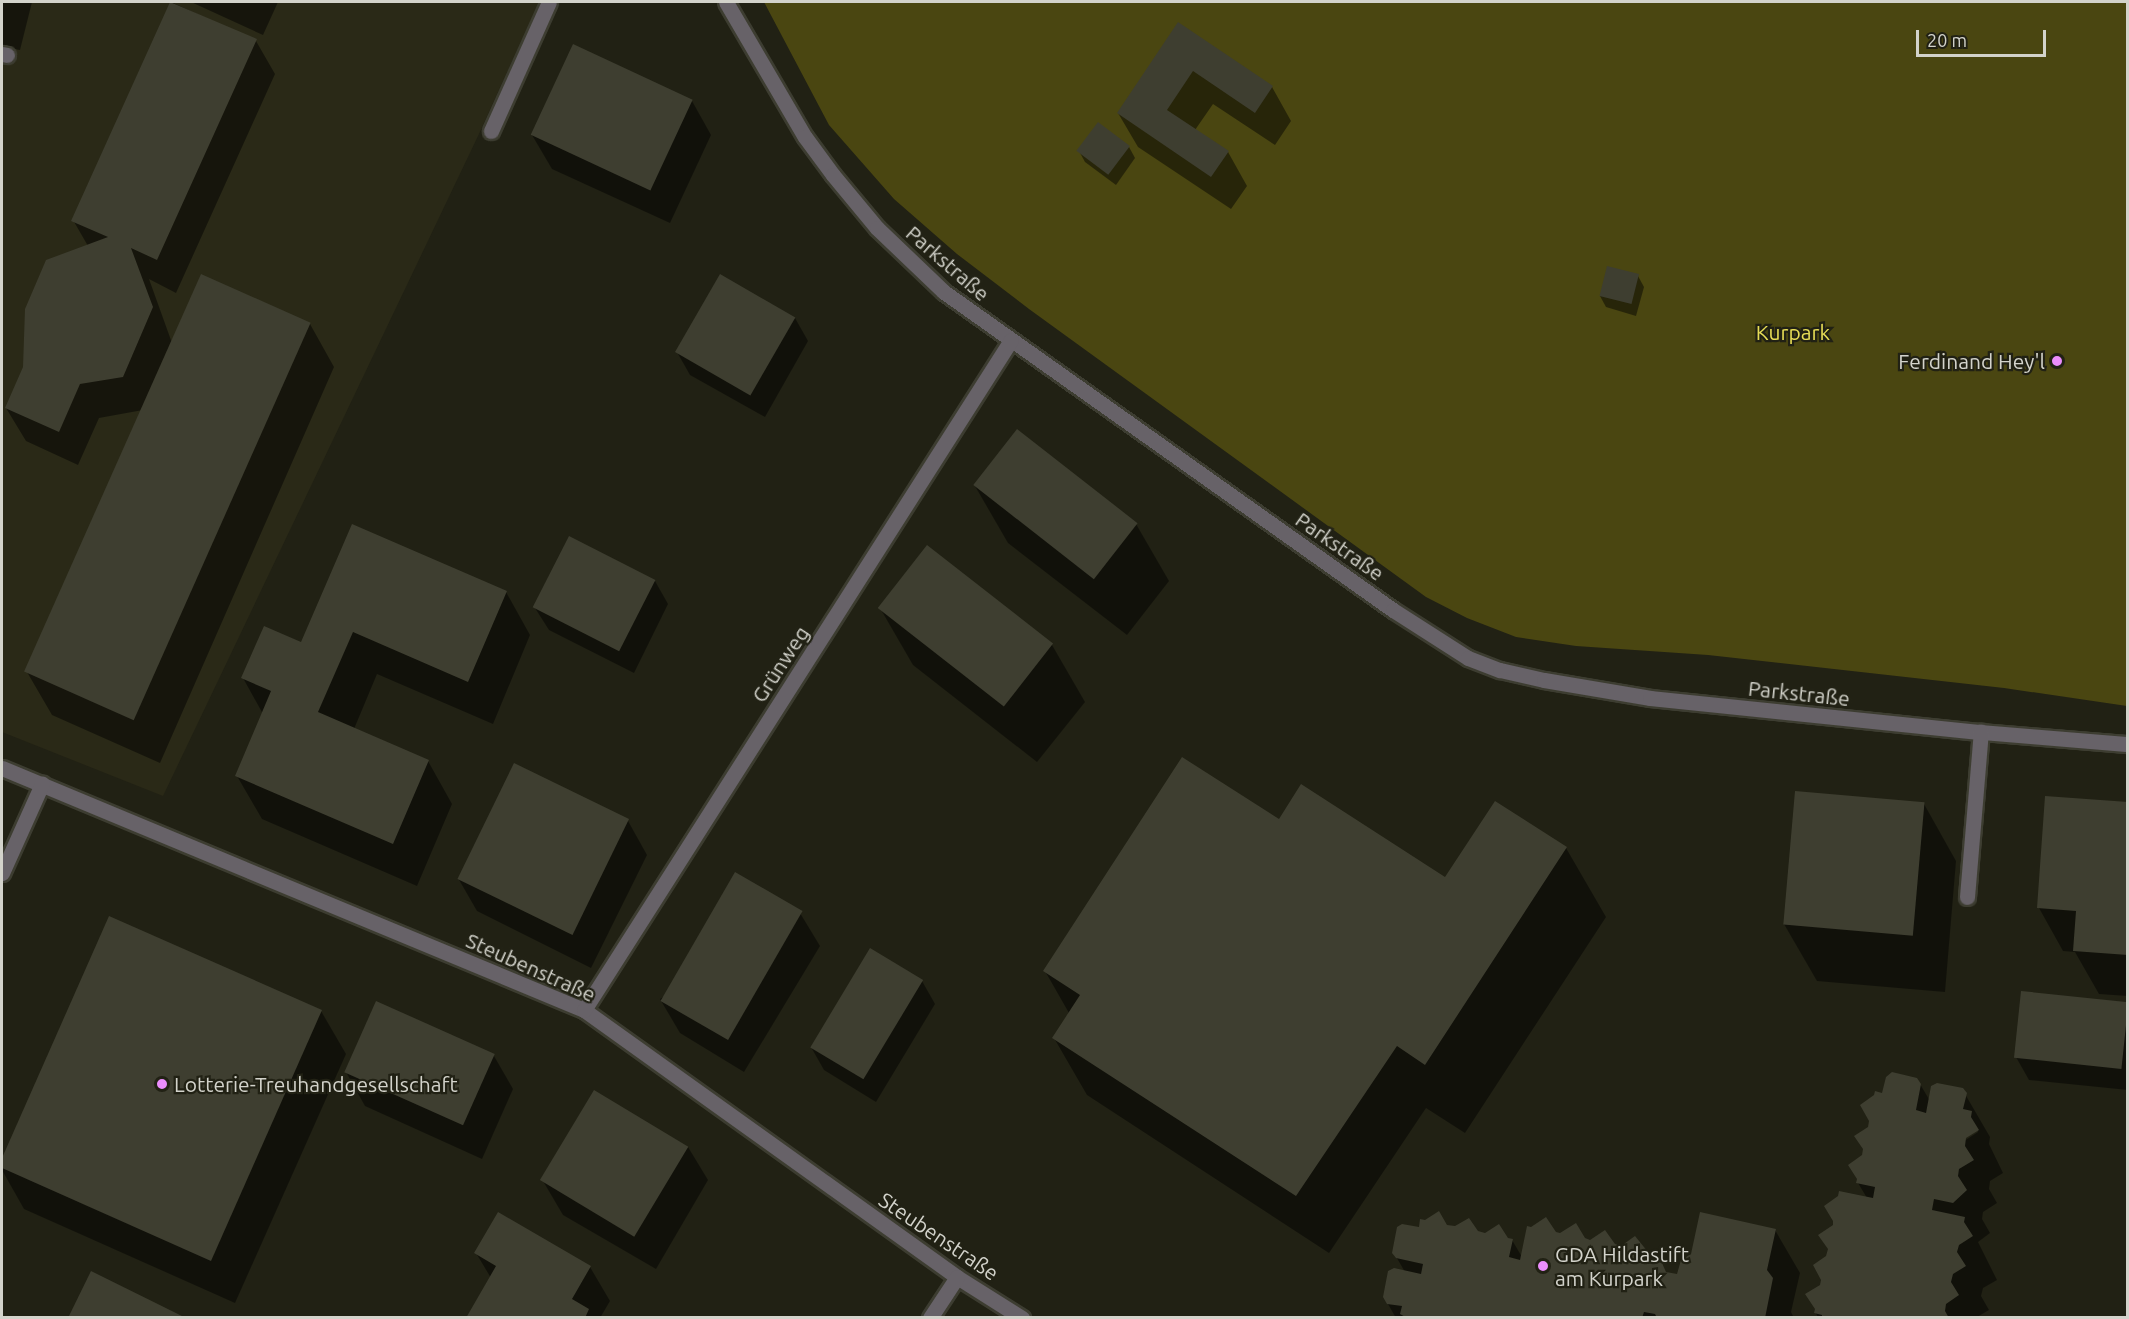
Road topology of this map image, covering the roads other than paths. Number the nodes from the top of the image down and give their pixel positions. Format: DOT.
graph roads {
  1 [pos="549,2"];
  2 [pos="726,2"];
  3 [pos="491,131"];
  4 [pos="1011,340"];
  5 [pos="1981,732"];
  6 [pos="2127,744"];
  7 [pos="2,768"];
  8 [pos="42,784"];
  9 [pos="2,873"];
  10 [pos="1967,897"];
  11 [pos="584,1010"];
  12 [pos="957,1277"];
  13 [pos="930,1317"];
  14 [pos="1022,1317"];
  1 -- 3 [label="street"];
  2 -- 4 [label="street, Parkstraße"];
  4 -- 5 [label="street, Parkstraße"];
  4 -- 11 [label="street, Grünweg"];
  5 -- 6 [label="street, Parkstraße"];
  5 -- 10 [label="street"];
  7 -- 8 [label="street, Steubenstraße"];
  8 -- 9 [label="street"];
  8 -- 11 [label="street, Steubenstraße"];
  11 -- 12 [label="street, Steubenstraße"];
  12 -- 13 [label="street"];
  12 -- 14 [label="street, Steubenstraße"];
}
